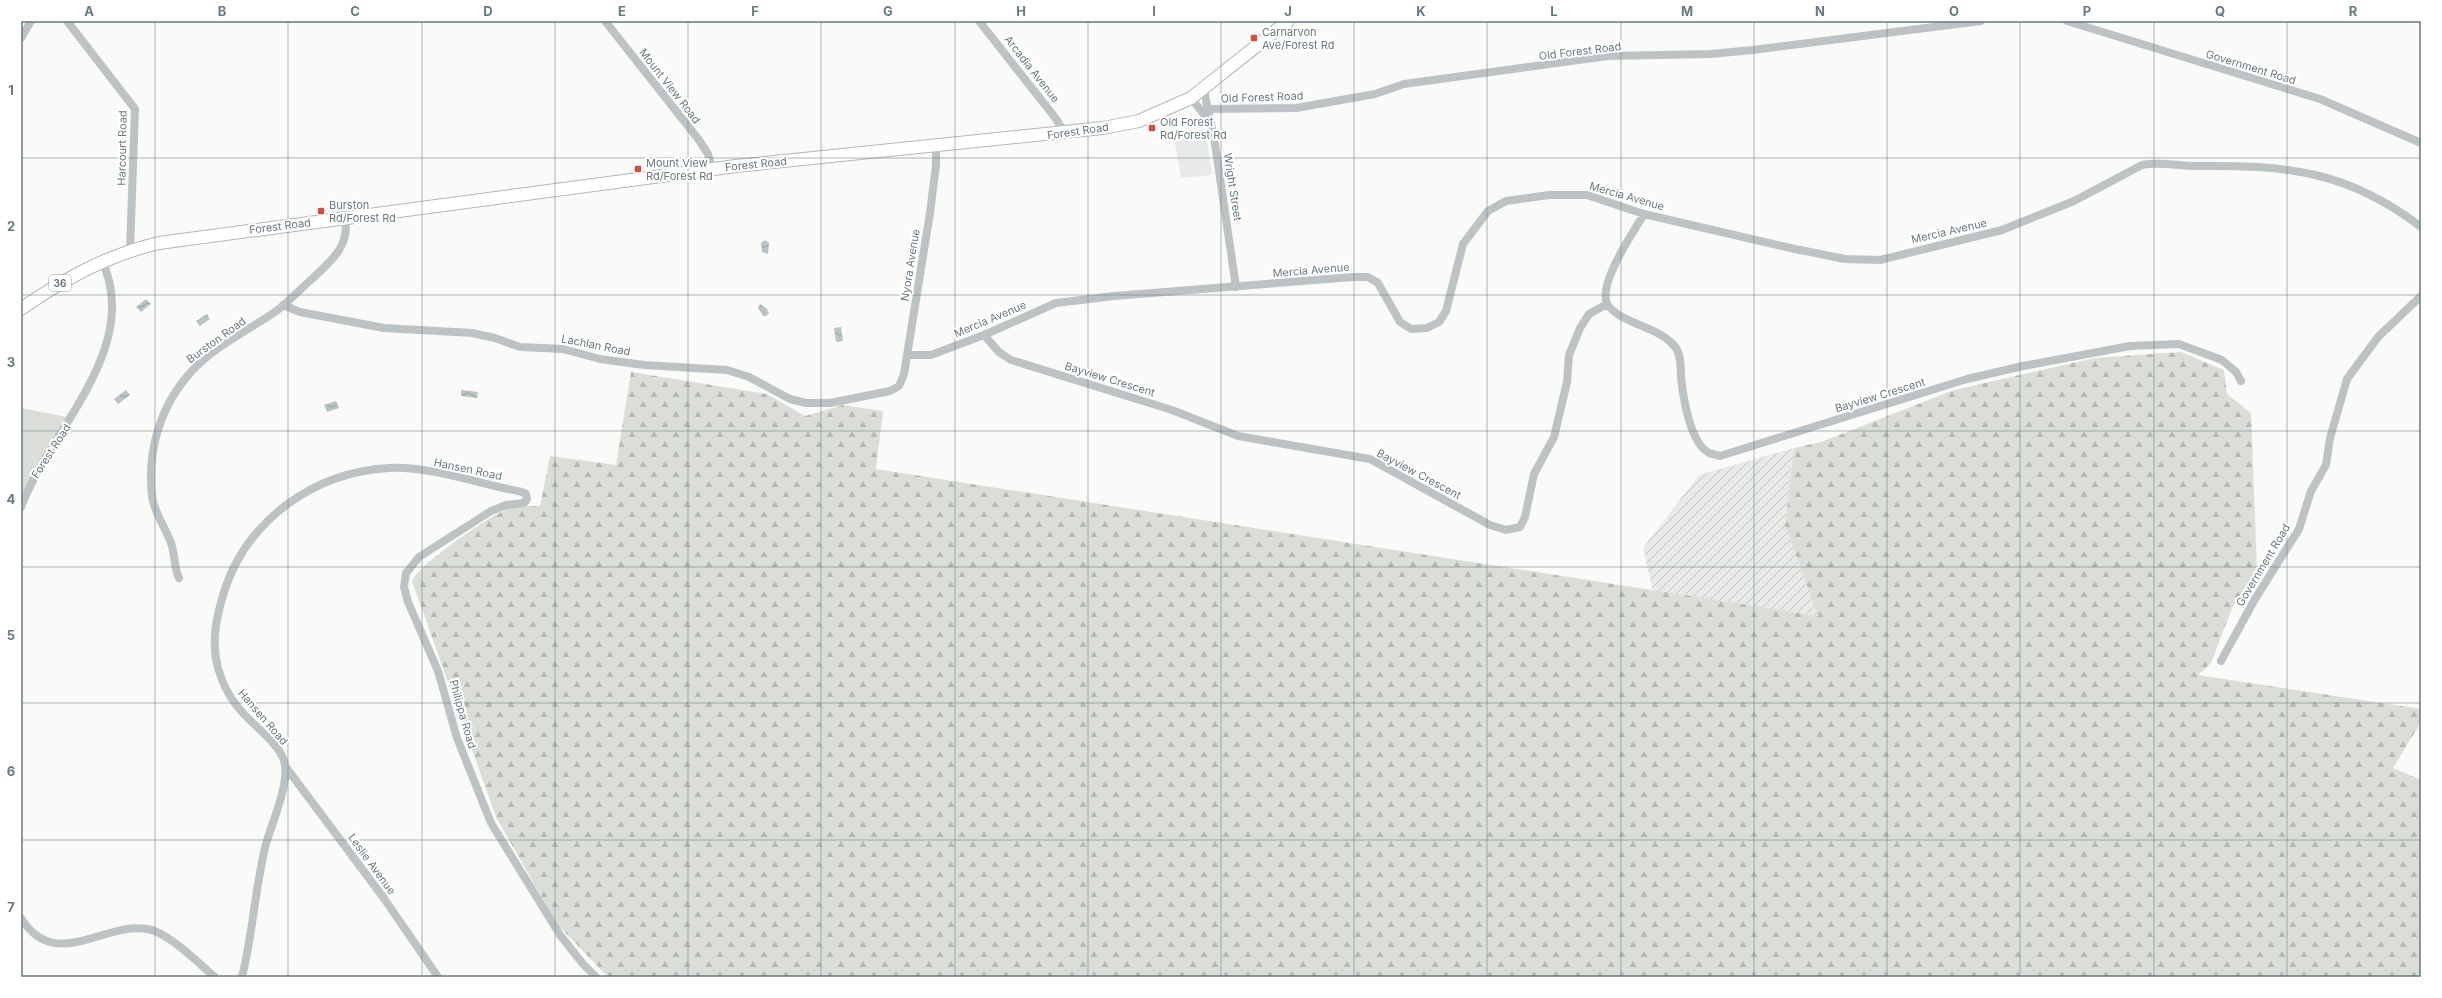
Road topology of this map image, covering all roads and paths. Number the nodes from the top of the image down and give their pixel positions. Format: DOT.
graph roads {
  1 [pos="31,21"];
  2 [pos="67,21"];
  3 [pos="605,21"];
  4 [pos="979,21"];
  5 [pos="1288,21"];
  6 [pos="1981,21"];
  7 [pos="2069,21"];
  8 [pos="21,38"];
  9 [pos="1204,90"];
  10 [pos="1191,98"];
  11 [pos="1208,109"];
  12 [pos="1210,124"];
  13 [pos="1064,134"];
  14 [pos="2421,143"];
  15 [pos="936,146"];
  16 [pos="712,169"];
  17 [pos="1644,214"];
  18 [pos="345,218"];
  19 [pos="2421,227"];
  20 [pos="130,250"];
  21 [pos="102,261"];
  22 [pos="1236,287"];
  23 [pos="2421,296"];
  24 [pos="1607,304"];
  25 [pos="283,305"];
  26 [pos="21,309"];
  27 [pos="984,335"];
  28 [pos="908,355"];
  29 [pos="2241,381"];
  30 [pos="899,386"];
  31 [pos="526,497"];
  32 [pos="21,506"];
  33 [pos="179,578"];
  34 [pos="2221,661"];
  35 [pos="285,766"];
  36 [pos="21,918"];
  37 [pos="215,977"];
  38 [pos="242,977"];
  39 [pos="438,977"];
  40 [pos="596,977"];
  1 -- 8 [label="street"];
  2 -- 20 [label="street, Harcourt Road"];
  3 -- 16 [label="street, Mount View Road"];
  4 -- 13 [label="street, Arcadia Avenue"];
  5 -- 9 [label="main road, Forest Road / 36"];
  6 -- 11 [label="street, Old Forest Road"];
  7 -- 14 [label="street, Government Road"];
  9 -- 10 [label="main road, Forest Road / 36"];
  9 -- 11 [label="street, Old Forest Road"];
  10 -- 12 [label="street, Wright Street"];
  10 -- 13 [label="main road, Forest Road / 36"];
  11 -- 12 [label="street, Old Forest Road"];
  12 -- 22 [label="street, Wright Street"];
  13 -- 15 [label="main road, Forest Road / 36"];
  15 -- 16 [label="main road, Forest Road / 36"];
  15 -- 28 [label="street, Nyora Avenue"];
  16 -- 18 [label="main road, Forest Road / 36"];
  17 -- 19 [label="street, Mercia Avenue"];
  17 -- 22 [label="street, Mercia Avenue"];
  17 -- 24 [label="street"];
  18 -- 20 [label="main road, Forest Road / 36"];
  18 -- 25 [label="street, Burston Road"];
  20 -- 21 [label="main road, Forest Road / 36"];
  21 -- 26 [label="main road, Forest Road / 36"];
  21 -- 32 [label="street, Forest Road"];
  22 -- 27 [label="street, Mercia Avenue"];
  23 -- 34 [label="street, Government Road"];
  24 -- 27 [label="street, Bayview Crescent"];
  24 -- 29 [label="street, Bayview Crescent"];
  25 -- 30 [label="street, Lachlan Road"];
  25 -- 33 [label="street, Burston Road"];
  27 -- 28 [label="street, Mercia Avenue"];
  28 -- 30 [label="street, Nyora Avenue"];
  31 -- 35 [label="street, Hansen Road"];
  31 -- 40 [label="street, Philippa Road"];
  35 -- 38 [label="street"];
  35 -- 39 [label="street, Leslie Avenue"];
  36 -- 37 [label="street"];
}
